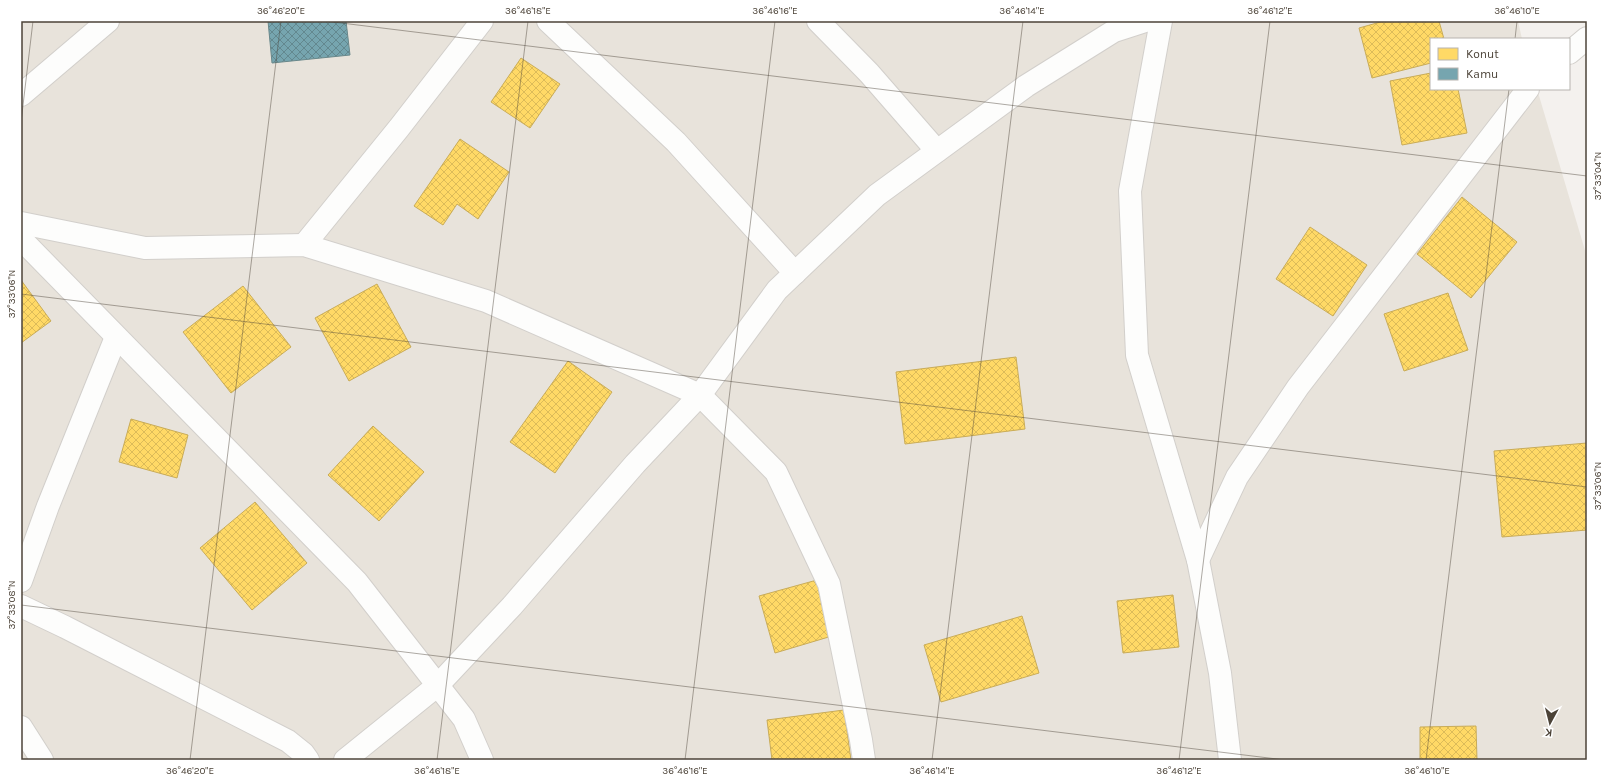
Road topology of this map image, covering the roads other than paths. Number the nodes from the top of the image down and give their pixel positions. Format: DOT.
graph roads {
  1 [pos="108,21"];
  2 [pos="482,21"];
  3 [pos="548,21"];
  4 [pos="818,21"];
  5 [pos="1145,21"];
  6 [pos="1160,21"];
  7 [pos="1101,28"];
  8 [pos="1587,38"];
  9 [pos="1570,52"];
  10 [pos="1527,90"];
  11 [pos="21,95"];
  12 [pos="937,151"];
  13 [pos="21,223"];
  14 [pos="21,239"];
  15 [pos="304,245"];
  16 [pos="795,273"];
  17 [pos="116,337"];
  18 [pos="700,395"];
  19 [pos="1198,560"];
  20 [pos="21,581"];
  21 [pos="21,606"];
  22 [pos="438,685"];
  23 [pos="21,727"];
  24 [pos="42,760"];
  25 [pos="308,760"];
  26 [pos="346,760"];
  27 [pos="482,760"];
  28 [pos="864,760"];
  29 [pos="1230,760"];
  1 -- 11 [label="street"];
  2 -- 15 [label="street"];
  3 -- 16 [label="street"];
  4 -- 12 [label="street"];
  5 -- 7 [label="street"];
  6 -- 19 [label="street"];
  7 -- 12 [label="street"];
  8 -- 9 [label="street"];
  10 -- 19 [label="street"];
  12 -- 16 [label="street"];
  13 -- 15 [label="street"];
  14 -- 17 [label="street"];
  15 -- 18 [label="street"];
  16 -- 18 [label="street"];
  17 -- 20 [label="street"];
  17 -- 22 [label="street"];
  18 -- 22 [label="street"];
  18 -- 28 [label="street"];
  19 -- 29 [label="street"];
  21 -- 25 [label="street"];
  22 -- 26 [label="street"];
  22 -- 27 [label="street"];
  23 -- 24 [label="street"];
}
